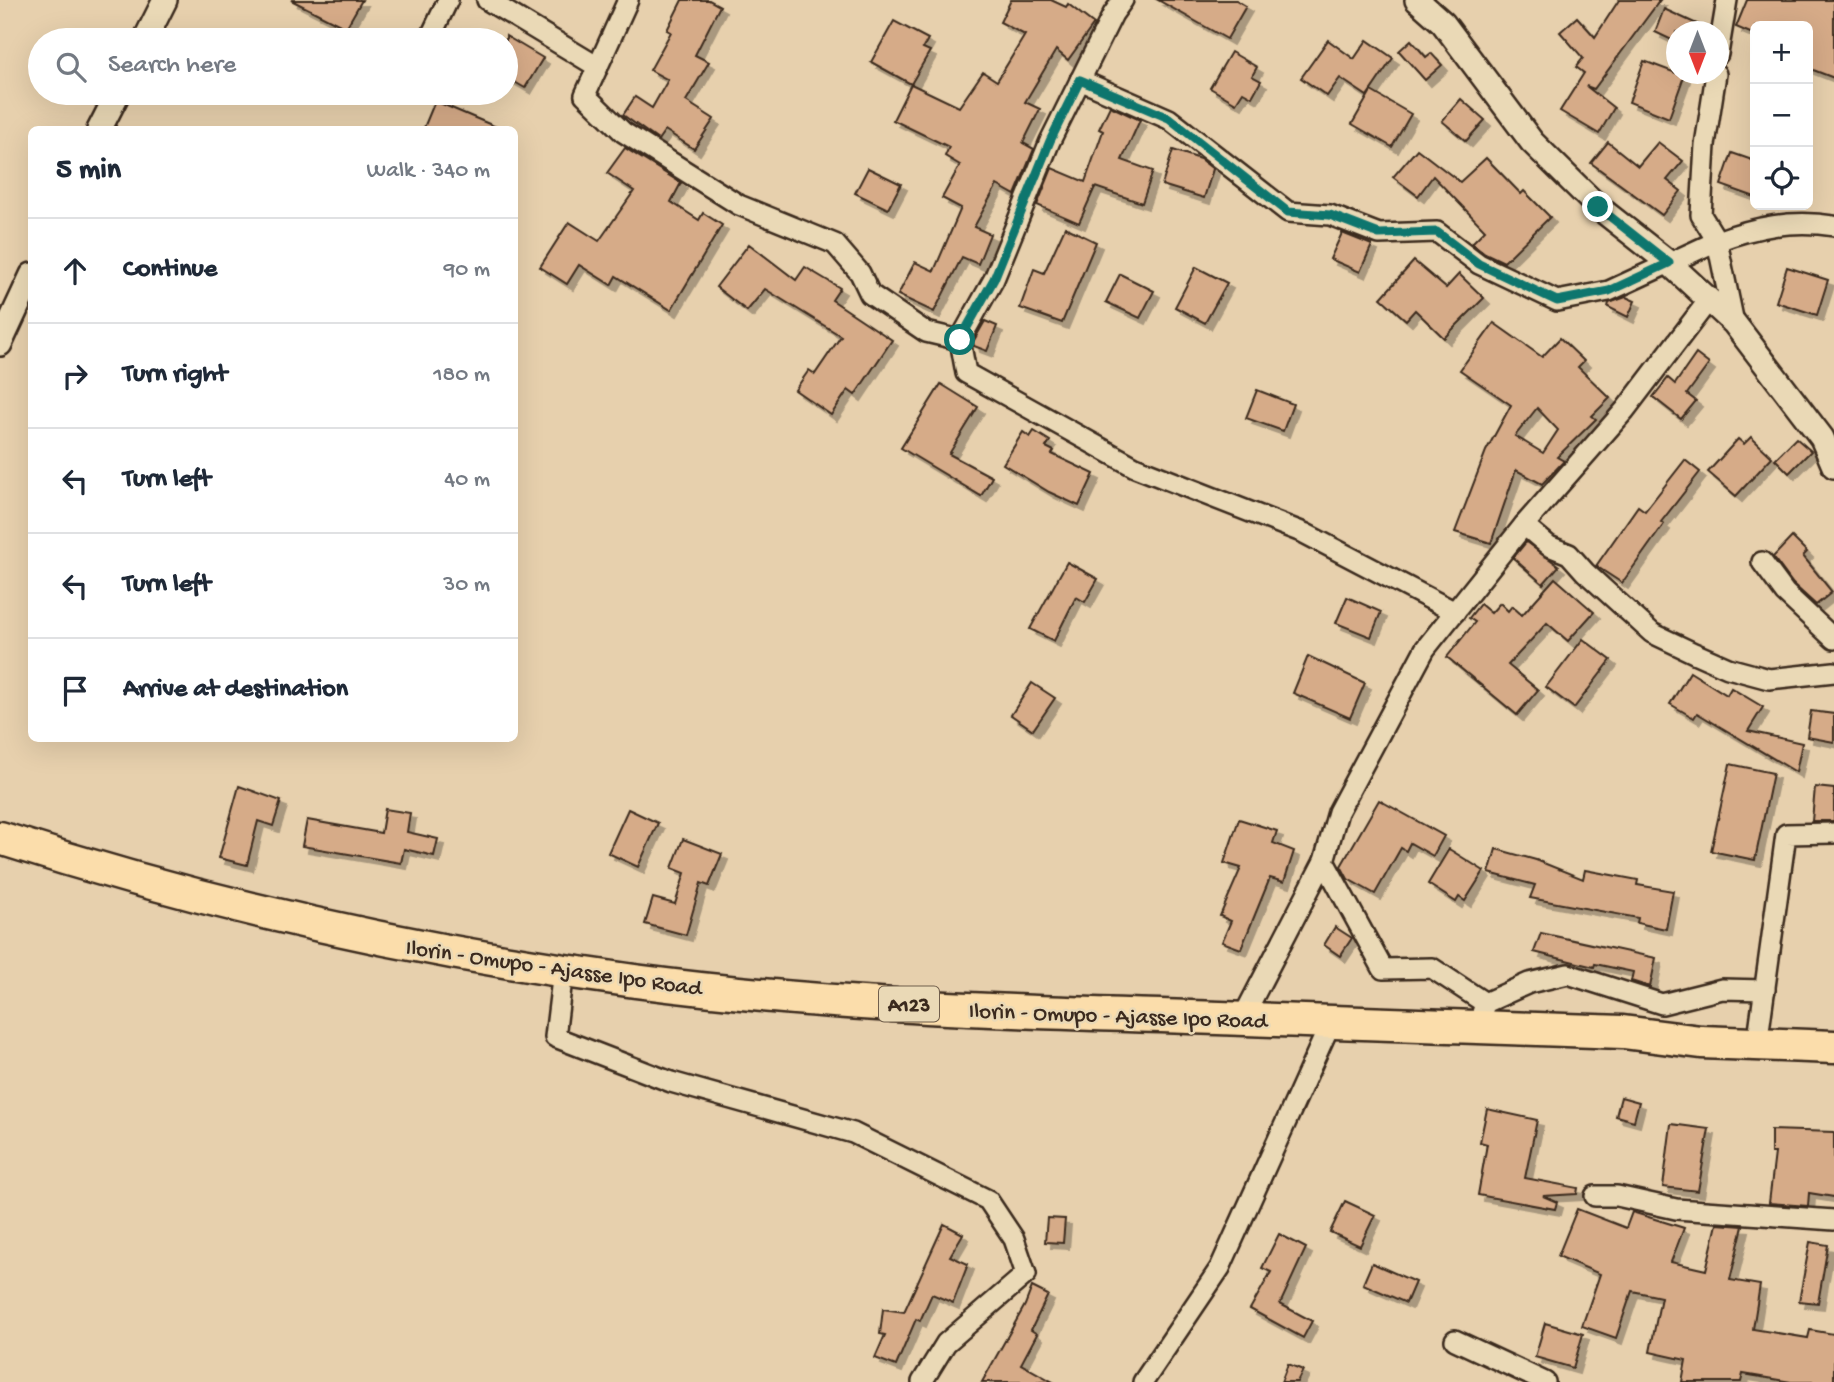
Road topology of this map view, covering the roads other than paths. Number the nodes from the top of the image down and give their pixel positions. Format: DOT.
graph roads {
  1 [pos="448,0"];
  2 [pos="487,0"];
  3 [pos="628,0"];
  4 [pos="1124,0"];
  5 [pos="1416,0"];
  6 [pos="1727,0"];
  7 [pos="162,1"];
  8 [pos="1724,21"];
  9 [pos="150,28"];
  10 [pos="435,28"];
  11 [pos="598,67"];
  12 [pos="1080,80"];
  13 [pos="1714,84"];
  14 [pos="112,105"];
  15 [pos="101,126"];
  16 [pos="1834,226"];
  17 [pos="1717,241"];
  18 [pos="1669,263"];
  19 [pos="28,284"];
  20 [pos="1708,301"];
  21 [pos="1734,323"];
  22 [pos="960,340"];
  23 [pos="0,344"];
  24 [pos="1834,466"];
  25 [pos="1524,526"];
  26 [pos="1762,562"];
  27 [pos="1455,612"];
  28 [pos="1834,639"];
  29 [pos="1834,672"];
  30 [pos="1834,833"];
  31 [pos="0,838"];
  32 [pos="1324,861"];
  33 [pos="563,971"];
  34 [pos="1765,990"];
  35 [pos="1481,1015"];
  36 [pos="1242,1019"];
  37 [pos="1331,1023"];
  38 [pos="1757,1045"];
  39 [pos="1834,1048"];
  40 [pos="1595,1196"];
  41 [pos="1834,1220"];
  42 [pos="1455,1340"];
  43 [pos="922,1382"];
  44 [pos="1143,1382"];
  45 [pos="1545,1382"];
  1 -- 10 [label="street"];
  2 -- 11 [label="street"];
  3 -- 11 [label="street"];
  4 -- 12 [label="street"];
  5 -- 18 [label="street"];
  6 -- 8 [label="street"];
  7 -- 9 [label="street"];
  11 -- 22 [label="street"];
  12 -- 18 [label="street"];
  12 -- 22 [label="street"];
  13 -- 17 [label="street"];
  14 -- 15 [label="street"];
  16 -- 17 [label="street"];
  17 -- 18 [label="street"];
  17 -- 21 [label="street"];
  18 -- 20 [label="street"];
  19 -- 23 [label="street"];
  20 -- 21 [label="street"];
  20 -- 25 [label="street"];
  21 -- 24 [label="street"];
  22 -- 27 [label="street"];
  25 -- 27 [label="street"];
  25 -- 29 [label="street"];
  26 -- 28 [label="street"];
  27 -- 32 [label="street"];
  30 -- 34 [label="street"];
  31 -- 33 [label="highway, Ilorin - Omupo - Ajasse Ipo Road / A123"];
  32 -- 35 [label="street"];
  32 -- 36 [label="street"];
  33 -- 36 [label="highway, Ilorin - Omupo - Ajasse Ipo Road / A123"];
  33 -- 43 [label="street"];
  34 -- 35 [label="street"];
  34 -- 38 [label="street"];
  35 -- 37 [label="highway, Ilorin - Omupo - Ajasse Ipo Road / A123"];
  35 -- 38 [label="highway, Ilorin - Omupo - Ajasse Ipo Road / A123"];
  36 -- 37 [label="highway, Ilorin - Omupo - Ajasse Ipo Road / A123"];
  37 -- 44 [label="street"];
  38 -- 39 [label="highway, Ilorin - Omupo - Ajasse Ipo Road / A123"];
  40 -- 41 [label="street"];
  42 -- 45 [label="street"];
}
